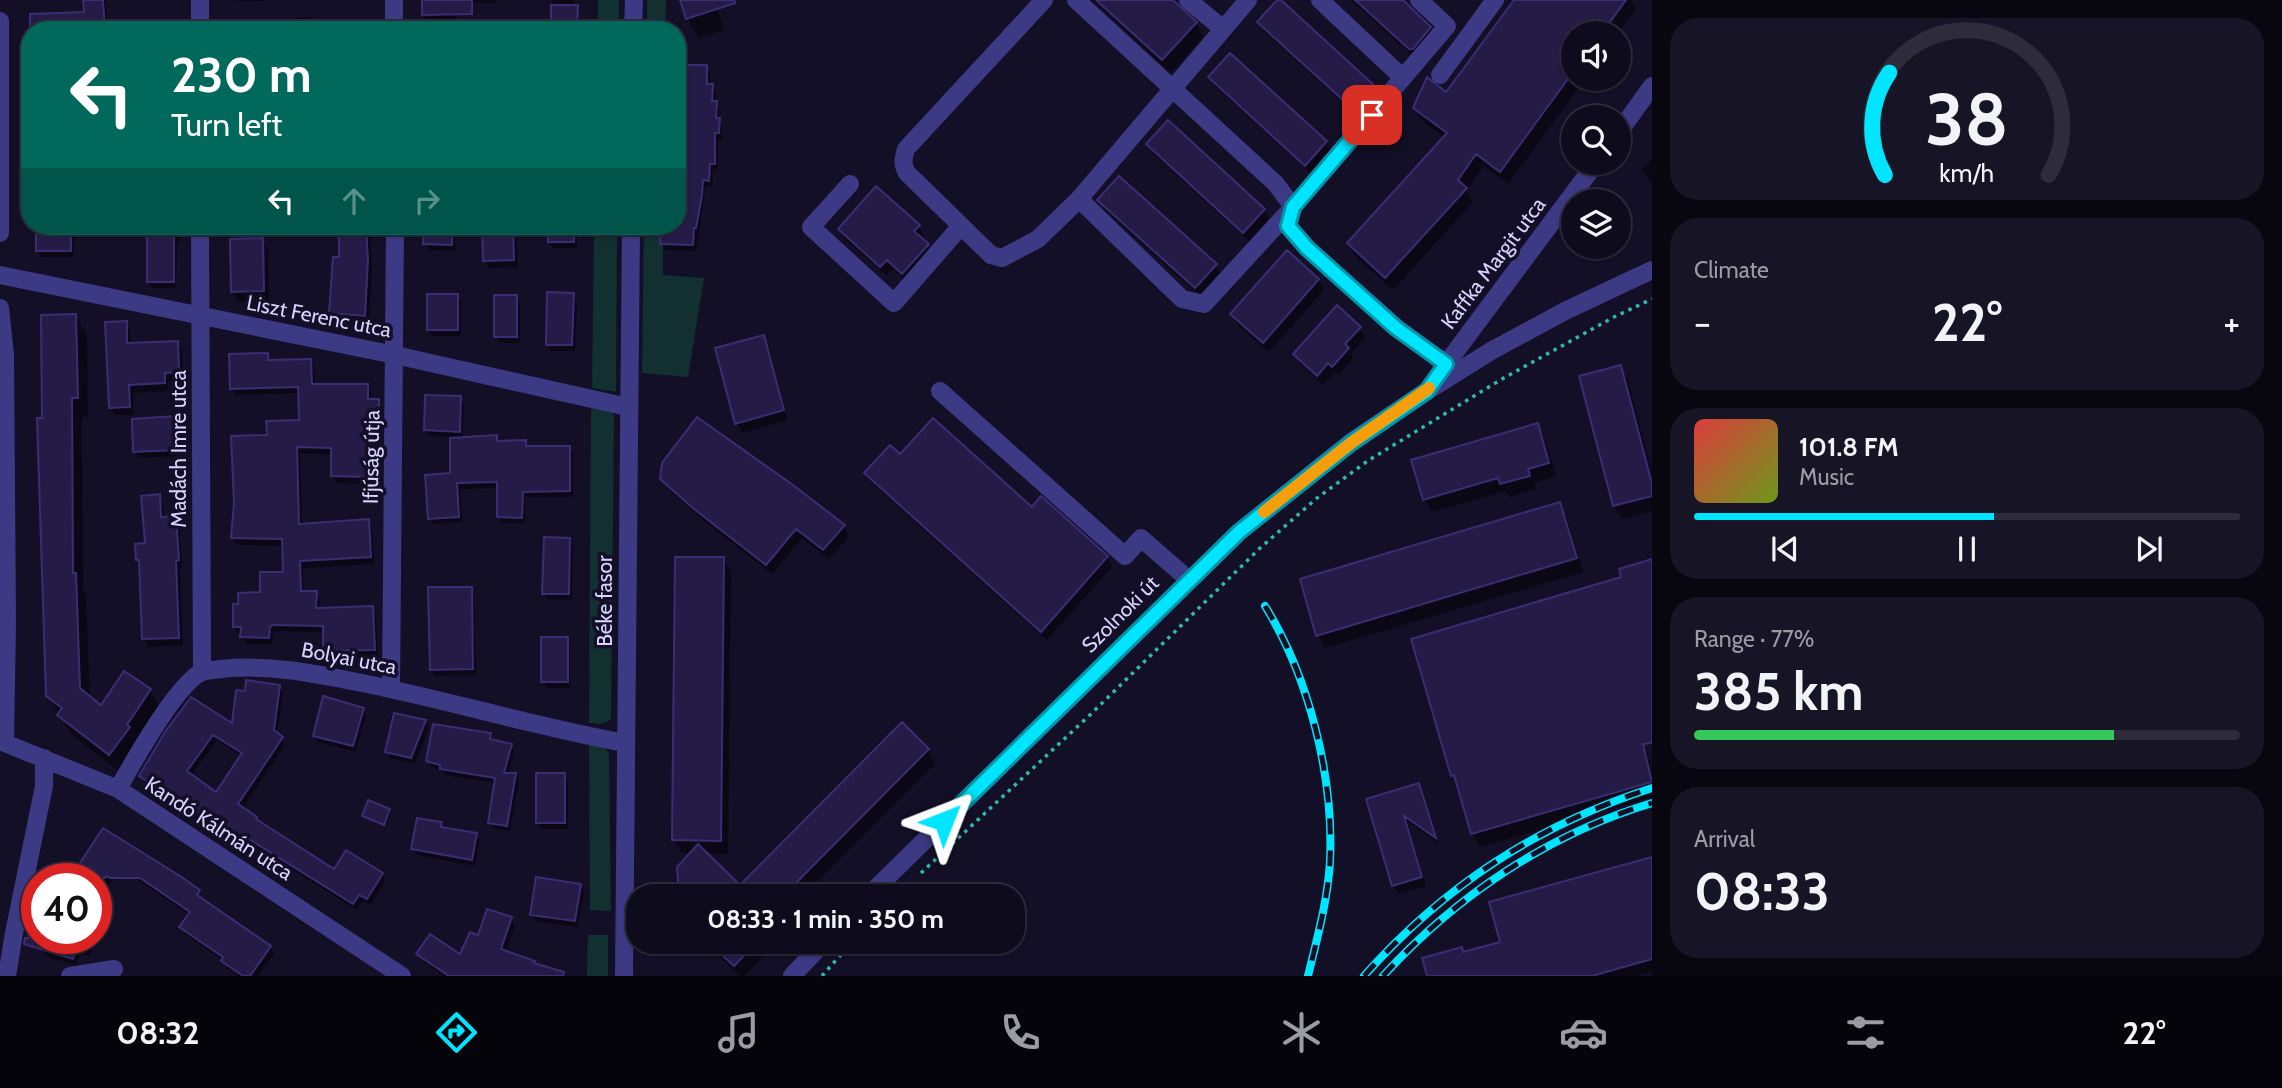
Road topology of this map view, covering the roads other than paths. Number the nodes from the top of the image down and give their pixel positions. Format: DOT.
graph roads {
  1 [pos="200,0"];
  2 [pos="394,0"];
  3 [pos="634,0"];
  4 [pos="1044,0"];
  5 [pos="1076,0"];
  6 [pos="1188,0"];
  7 [pos="1248,0"];
  8 [pos="1320,0"];
  9 [pos="1419,0"];
  10 [pos="1495,0"];
  11 [pos="0,21"];
  12 [pos="200,21"];
  13 [pos="394,21"];
  14 [pos="633,21"];
  15 [pos="1223,29"];
  16 [pos="1440,75"];
  17 [pos="1403,78"];
  18 [pos="1652,86"];
  19 [pos="1172,90"];
  20 [pos="1631,115"];
  21 [pos="1587,175"];
  22 [pos="850,184"];
  23 [pos="1079,199"];
  24 [pos="1293,207"];
  25 [pos="961,226"];
  26 [pos="0,233"];
  27 [pos="200,235"];
  28 [pos="395,235"];
  29 [pos="631,235"];
  30 [pos="1652,270"];
  31 [pos="0,275"];
  32 [pos="0,308"];
  33 [pos="200,315"];
  34 [pos="395,355"];
  35 [pos="1446,364"];
  36 [pos="940,391"];
  37 [pos="1427,391"];
  38 [pos="628,407"];
  39 [pos="1188,579"];
  40 [pos="202,672"];
  41 [pos="391,689"];
  42 [pos="3,742"];
  43 [pos="626,743"];
  44 [pos="44,758"];
  45 [pos="118,789"];
  46 [pos="880,884"];
  47 [pos="7,932"];
  48 [pos="813,954"];
  49 [pos="114,969"];
  50 [pos="7,976"];
  51 [pos="69,976"];
  52 [pos="402,976"];
  53 [pos="624,976"];
  54 [pos="792,976"];
  1 -- 12 [label="street"];
  2 -- 13 [label="street"];
  3 -- 14 [label="street"];
  4 -- 25 [label="street"];
  5 -- 19 [label="street"];
  6 -- 15 [label="street"];
  7 -- 15 [label="street"];
  8 -- 17 [label="street"];
  9 -- 17 [label="street"];
  10 -- 16 [label="street"];
  11 -- 26 [label="street"];
  15 -- 19 [label="street"];
  17 -- 24 [label="street"];
  18 -- 20 [label="street"];
  19 -- 23 [label="street"];
  19 -- 24 [label="street"];
  21 -- 35 [label="street, Kaffka Margit utca"];
  22 -- 25 [label="street"];
  23 -- 24 [label="street"];
  23 -- 25 [label="street"];
  24 -- 35 [label="street"];
  27 -- 33 [label="street, Madách Imre utca"];
  28 -- 34 [label="street, Ifjúság útja"];
  29 -- 38 [label="street, Béke fasor"];
  30 -- 37 [label="street, Szolnoki út"];
  31 -- 33 [label="street, Liszt Ferenc utca"];
  32 -- 42 [label="street"];
  33 -- 34 [label="street, Liszt Ferenc utca"];
  33 -- 40 [label="street, Madách Imre utca"];
  34 -- 38 [label="street, Liszt Ferenc utca"];
  34 -- 41 [label="street, Ifjúság útja"];
  35 -- 37 [label="street, Kaffka Margit utca"];
  36 -- 39 [label="street"];
  37 -- 39 [label="street, Szolnoki út"];
  38 -- 43 [label="street, Béke fasor"];
  39 -- 46 [label="street, Szolnoki út"];
  40 -- 41 [label="street, Bolyai utca"];
  40 -- 45 [label="street"];
  41 -- 43 [label="street, Bolyai utca"];
  42 -- 44 [label="street, Kandó Kálmán utca"];
  43 -- 53 [label="street, Béke fasor"];
  44 -- 45 [label="street, Kandó Kálmán utca"];
  44 -- 47 [label="street"];
  45 -- 52 [label="street, Kandó Kálmán utca"];
  47 -- 50 [label="street"];
  48 -- 54 [label="street"];
  49 -- 51 [label="street"];
}
